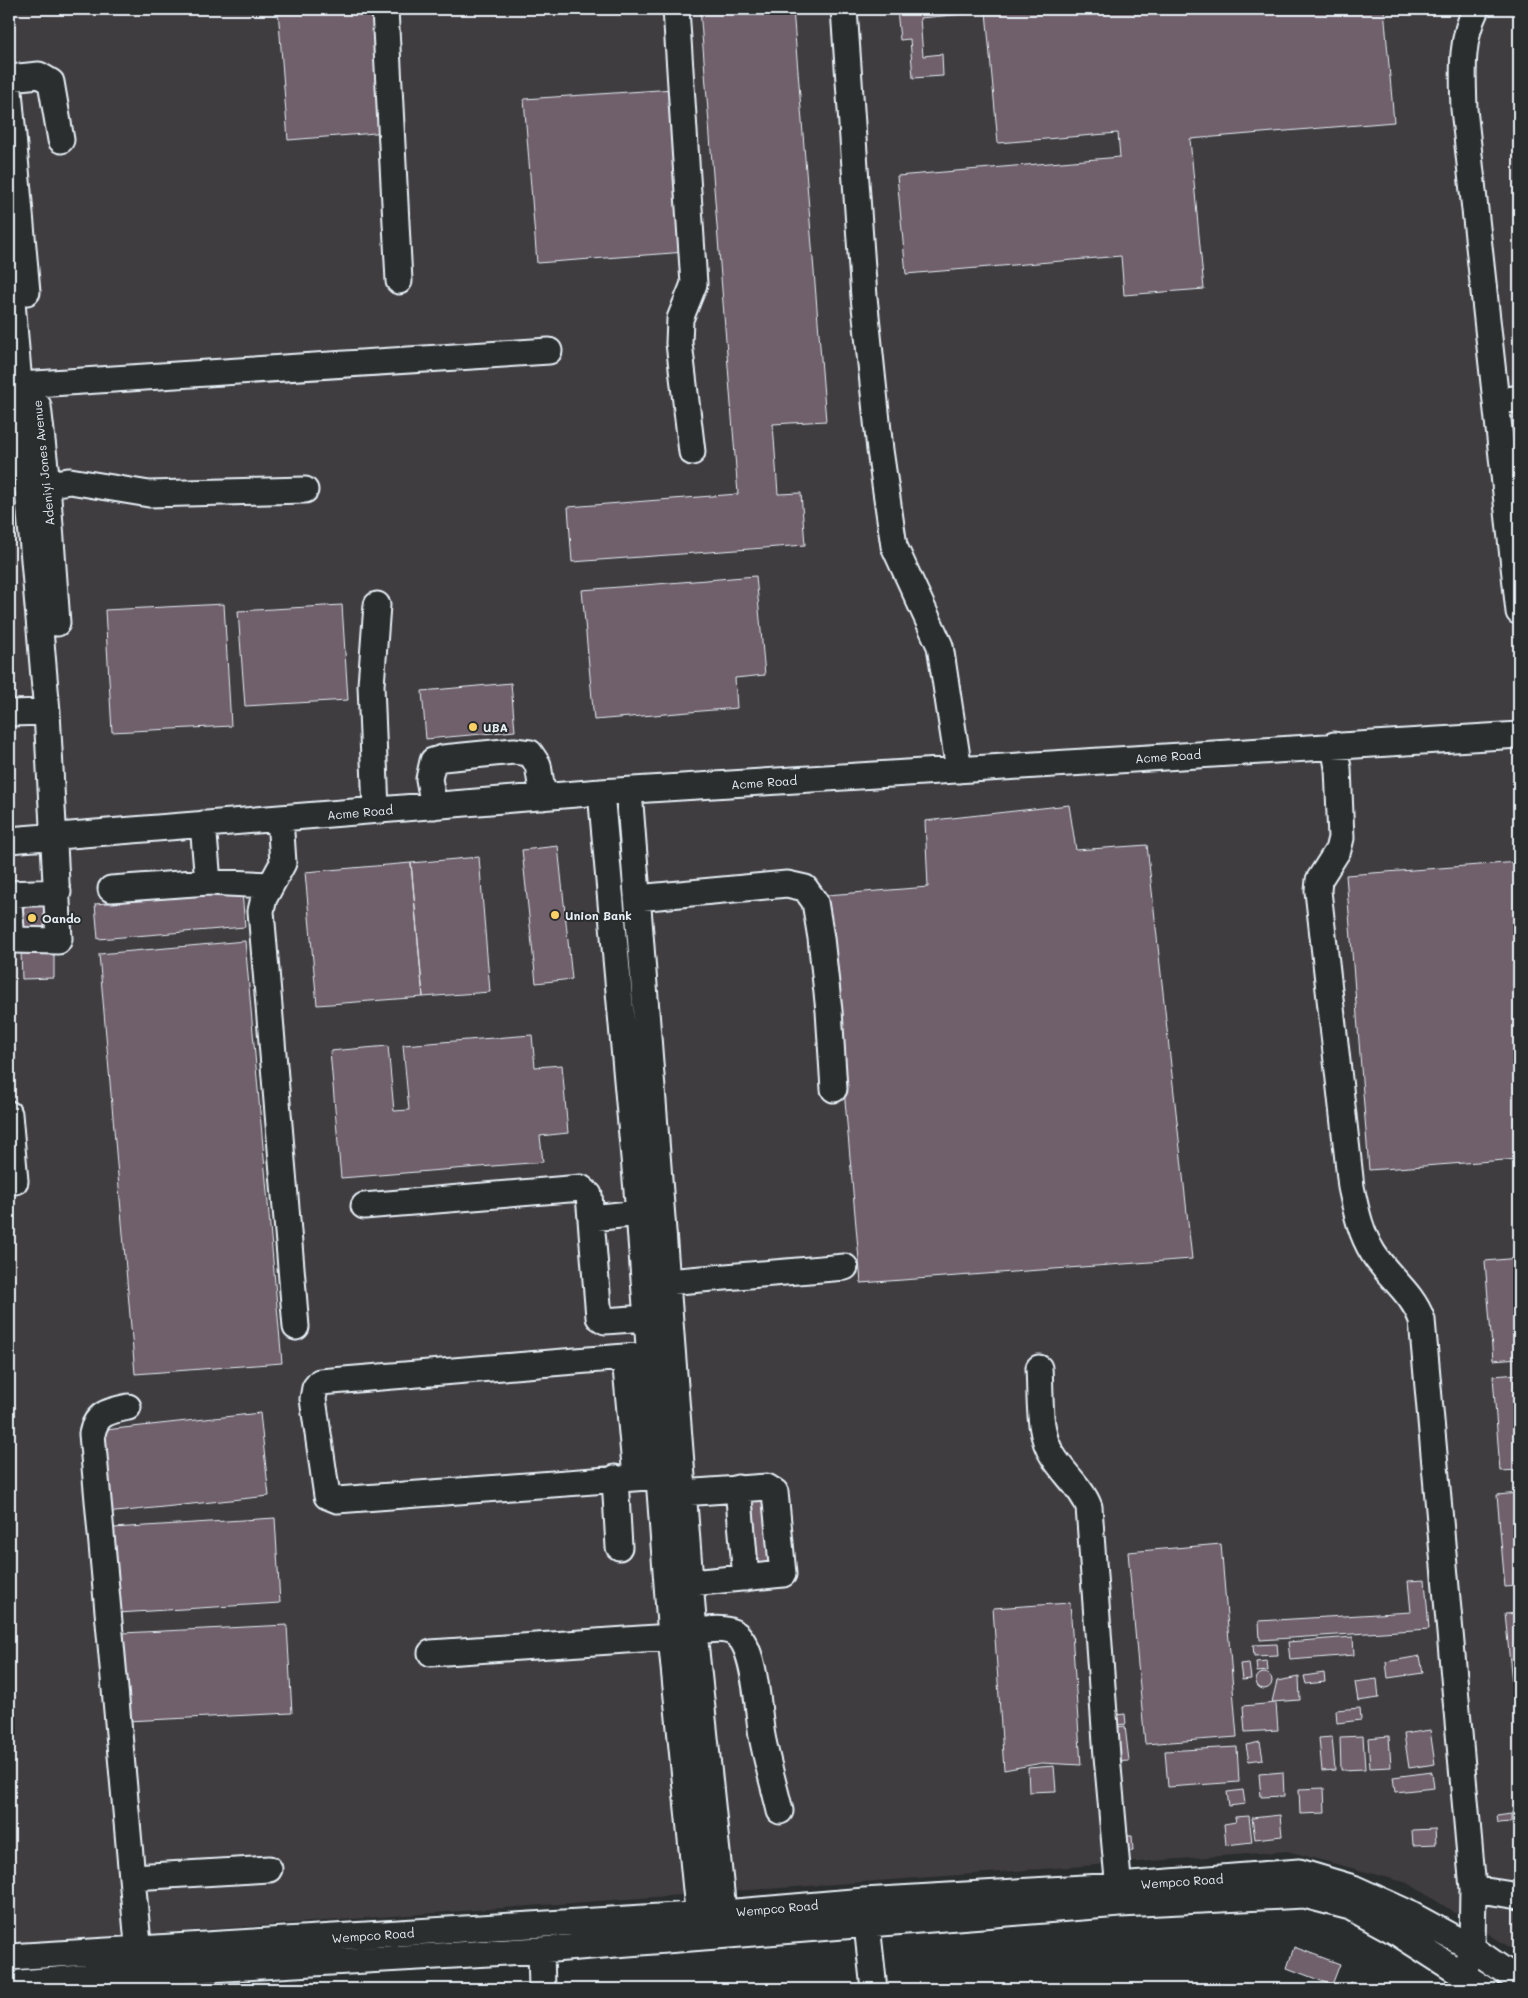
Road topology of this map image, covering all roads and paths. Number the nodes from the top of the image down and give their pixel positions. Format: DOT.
graph roads {
  1 [pos="385,9"];
  2 [pos="676,9"];
  3 [pos="844,9"];
  4 [pos="1476,9"];
  5 [pos="9,78"];
  6 [pos="9,91"];
  7 [pos="61,140"];
  8 [pos="9,267"];
  9 [pos="399,281"];
  10 [pos="16,299"];
  11 [pos="549,352"];
  12 [pos="28,384"];
  13 [pos="1508,400"];
  14 [pos="692,452"];
  15 [pos="47,484"];
  16 [pos="305,490"];
  17 [pos="377,605"];
  18 [pos="1519,612"];
  19 [pos="47,712"];
  20 [pos="9,713"];
  21 [pos="1519,736"];
  22 [pos="1334,746"];
  23 [pos="959,770"];
  24 [pos="628,790"];
  25 [pos="601,792"];
  26 [pos="543,797"];
  27 [pos="434,806"];
  28 [pos="376,810"];
  29 [pos="280,818"];
  30 [pos="203,824"];
  31 [pos="63,836"];
  32 [pos="9,840"];
  33 [pos="208,882"];
  34 [pos="270,885"];
  35 [pos="111,889"];
  36 [pos="58,892"];
  37 [pos="9,894"];
  38 [pos="637,898"];
  39 [pos="9,905"];
  40 [pos="647,1018"];
  41 [pos="622,1021"];
  42 [pos="834,1089"];
  43 [pos="9,1114"];
  44 [pos="15,1181"];
  45 [pos="364,1206"];
  46 [pos="639,1213"];
  47 [pos="592,1218"];
  48 [pos="845,1267"];
  49 [pos="666,1282"];
  50 [pos="646,1318"];
  51 [pos="296,1326"];
  52 [pos="649,1355"];
  53 [pos="625,1357"];
  54 [pos="1039,1368"];
  55 [pos="128,1406"];
  56 [pos="651,1484"];
  57 [pos="738,1488"];
  58 [pos="619,1547"];
  59 [pos="746,1578"];
  60 [pos="691,1583"];
  61 [pos="683,1635"];
  62 [pos="431,1653"];
  63 [pos="780,1811"];
  64 [pos="269,1869"];
  65 [pos="133,1877"];
  66 [pos="1473,1889"];
  67 [pos="1119,1895"];
  68 [pos="1519,1896"];
  69 [pos="725,1924"];
  70 [pos="867,1925"];
  71 [pos="700,1926"];
  72 [pos="1472,1948"];
  73 [pos="541,1950"];
  74 [pos="9,1957"];
  75 [pos="139,1961"];
  76 [pos="1464,1975"];
  77 [pos="1519,1982"];
  78 [pos="9,1984"];
  79 [pos="542,1989"];
  80 [pos="874,1989"];
  81 [pos="1485,1989"];
  1 -- 9 [label="street"];
  2 -- 14 [label="street"];
  3 -- 23 [label="street"];
  4 -- 13 [label="street"];
  5 -- 7 [label="street"];
  6 -- 10 [label="street, Adeniyi Jones Avenue"];
  8 -- 10 [label="street, Adeniyi Jones Avenue"];
  10 -- 12 [label="street, Adeniyi Jones Avenue"];
  11 -- 12 [label="street"];
  12 -- 15 [label="street, Adeniyi Jones Avenue"];
  12 -- 19 [label="street, Adeniyi Jones Avenue"];
  13 -- 18 [label="street"];
  15 -- 16 [label="street"];
  15 -- 31 [label="street, Adeniyi Jones Avenue"];
  17 -- 28 [label="street"];
  19 -- 20 [label="street"];
  19 -- 31 [label="street, Adeniyi Jones Avenue"];
  21 -- 22 [label="street, Acme Road"];
  22 -- 23 [label="street, Acme Road"];
  22 -- 66 [label="street"];
  23 -- 24 [label="street, Acme Road"];
  24 -- 25 [label="street, Acme Road"];
  24 -- 38 [label="street"];
  25 -- 26 [label="street, Acme Road"];
  25 -- 41 [label="street"];
  26 -- 27 [label="street, Acme Road"];
  26 -- 27 [label="street"];
  27 -- 28 [label="street, Acme Road"];
  28 -- 29 [label="street, Acme Road"];
  29 -- 30 [label="street, Acme Road"];
  29 -- 34 [label="street"];
  30 -- 31 [label="street, Acme Road"];
  30 -- 33 [label="street"];
  31 -- 32 [label="street, Acme Road"];
  31 -- 36 [label="street"];
  33 -- 34 [label="street"];
  33 -- 35 [label="street"];
  34 -- 51 [label="street"];
  36 -- 37 [label="street"];
  36 -- 39 [label="street"];
  38 -- 40 [label="street"];
  38 -- 42 [label="street"];
  40 -- 41 [label="street"];
  40 -- 49 [label="street"];
  41 -- 46 [label="street"];
  43 -- 44 [label="street"];
  45 -- 47 [label="street"];
  46 -- 47 [label="street"];
  46 -- 50 [label="street"];
  47 -- 50 [label="street"];
  48 -- 49 [label="street"];
  49 -- 56 [label="street"];
  50 -- 52 [label="street"];
  52 -- 53 [label="street"];
  52 -- 56 [label="street"];
  53 -- 56 [label="street"];
  53 -- 56 [label="street"];
  54 -- 67 [label="street"];
  55 -- 65 [label="street"];
  56 -- 57 [label="street"];
  56 -- 58 [label="street"];
  56 -- 60 [label="street"];
  56 -- 61 [label="street"];
  57 -- 59 [label="street"];
  57 -- 59 [label="street"];
  59 -- 60 [label="street"];
  60 -- 61 [label="street"];
  61 -- 62 [label="street"];
  61 -- 63 [label="street"];
  61 -- 69 [label="street"];
  61 -- 71 [label="street"];
  64 -- 65 [label="street"];
  65 -- 75 [label="street"];
  66 -- 68 [label="street"];
  66 -- 72 [label="street"];
  67 -- 69 [label="street, Wempco Road"];
  67 -- 70 [label="street, Wempco Road"];
  67 -- 72 [label="street, Wempco Road"];
  67 -- 76 [label="street, Wempco Road"];
  69 -- 70 [label="street, Wempco Road"];
  69 -- 71 [label="street, Wempco Road"];
  70 -- 80 [label="street"];
  71 -- 73 [label="street, Wempco Road"];
  71 -- 75 [label="street, Wempco Road"];
  72 -- 76 [label="street"];
  72 -- 77 [label="street, Wempco Road"];
  73 -- 75 [label="street, Wempco Road"];
  73 -- 79 [label="street"];
  74 -- 75 [label="street, Wempco Road"];
  75 -- 78 [label="street, Wempco Road"];
  76 -- 81 [label="street, Wempco Road"];
}
